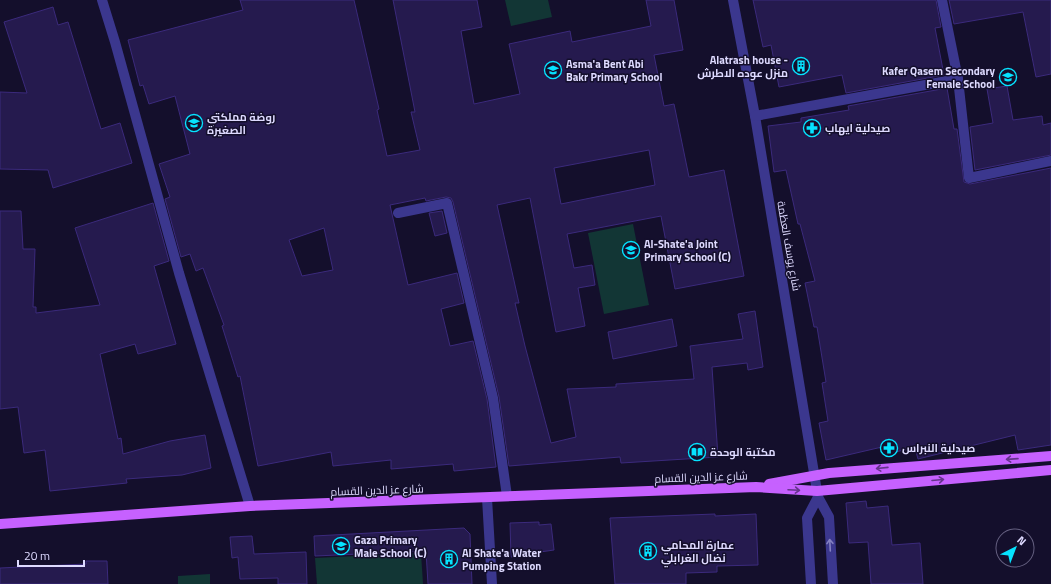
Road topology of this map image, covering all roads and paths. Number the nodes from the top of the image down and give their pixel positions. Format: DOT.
graph roads {
  1 [pos="102,0"];
  2 [pos="733,0"];
  3 [pos="942,0"];
  4 [pos="958,79"];
  5 [pos="755,116"];
  6 [pos="1051,161"];
  7 [pos="398,213"];
  8 [pos="1051,456"];
  9 [pos="1051,470"];
  10 [pos="814,475"];
  11 [pos="756,487"];
  12 [pos="818,494"];
  13 [pos="507,496"];
  14 [pos="487,498"];
  15 [pos="250,506"];
  16 [pos="0,524"];
  17 [pos="492,584"];
  18 [pos="810,584"];
  19 [pos="832,584"];
  1 -- 15 [label="street"];
  2 -- 5 [label="street, شارع يوسف العظمة"];
  3 -- 4 [label="street"];
  4 -- 5 [label="street"];
  4 -- 6 [label="street"];
  5 -- 10 [label="street, شارع يوسف العظمة"];
  7 -- 13 [label="street"];
  8 -- 10 [label="main road, شارع عز الدين القسام, one-way"];
  12 -- 9 [label="main road, شارع عز الدين القسام, one-way"];
  10 -- 11 [label="main road, شارع عز الدين القسام"];
  10 -- 12 [label="street, شارع يوسف العظمة"];
  11 -- 12 [label="main road, شارع عز الدين القسام, one-way"];
  11 -- 13 [label="main road, شارع عز الدين القسام"];
  12 -- 18 [label="street"];
  19 -- 12 [label="street, شارع يوسف العظمة, one-way"];
  13 -- 14 [label="main road, شارع عز الدين القسام"];
  14 -- 15 [label="main road, شارع عز الدين القسام"];
  14 -- 17 [label="street"];
  15 -- 16 [label="main road, شارع عز الدين القسام"];
}
